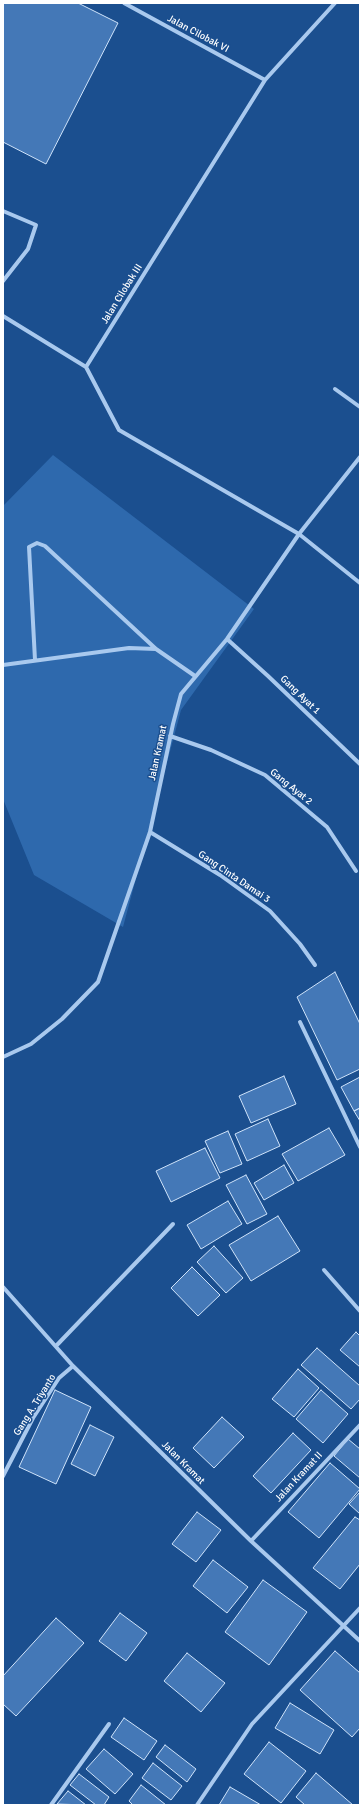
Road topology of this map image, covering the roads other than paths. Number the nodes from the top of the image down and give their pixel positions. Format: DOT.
graph roads {
  1 [pos="124,3"];
  2 [pos="335,3"];
  3 [pos="265,80"];
  4 [pos="3,211"];
  5 [pos="3,282"];
  6 [pos="3,316"];
  7 [pos="86,368"];
  8 [pos="335,389"];
  9 [pos="360,407"];
  10 [pos="360,457"];
  11 [pos="299,534"];
  12 [pos="360,582"];
  13 [pos="227,639"];
  14 [pos="156,648"];
  15 [pos="35,660"];
  16 [pos="3,665"];
  17 [pos="195,676"];
  18 [pos="170,736"];
  19 [pos="360,764"];
  20 [pos="150,832"];
  21 [pos="356,871"];
  22 [pos="315,965"];
  23 [pos="300,1022"];
  24 [pos="3,1058"];
  25 [pos="360,1147"];
  26 [pos="173,1224"];
  27 [pos="324,1270"];
  28 [pos="3,1287"];
  29 [pos="360,1311"];
  30 [pos="56,1346"];
  31 [pos="73,1366"];
  32 [pos="360,1425"];
  33 [pos="3,1476"];
  34 [pos="251,1541"];
  35 [pos="360,1608"];
  36 [pos="344,1627"];
  37 [pos="360,1641"];
  38 [pos="108,1724"];
  39 [pos="51,1805"];
  40 [pos="197,1805"];
  1 -- 3 [label="street, Jalan Cilobak VI"];
  2 -- 3 [label="street, Jalan Cilobak III"];
  3 -- 7 [label="street, Jalan Cilobak III"];
  4 -- 5 [label="street"];
  6 -- 7 [label="street"];
  7 -- 11 [label="street"];
  8 -- 9 [label="street"];
  10 -- 11 [label="street, Jalan Kramat"];
  11 -- 12 [label="street"];
  11 -- 13 [label="street, Jalan Kramat"];
  13 -- 17 [label="street, Jalan Kramat"];
  13 -- 19 [label="street, Gang Ayat 1"];
  14 -- 15 [label="street"];
  14 -- 15 [label="street"];
  14 -- 17 [label="street"];
  15 -- 16 [label="street"];
  17 -- 18 [label="street, Jalan Kramat"];
  18 -- 20 [label="street, Jalan Kramat"];
  18 -- 21 [label="street, Gang Ayat 2"];
  20 -- 22 [label="street, Gang Cinta Damai 3"];
  20 -- 24 [label="street, Jalan Kramat"];
  23 -- 25 [label="street"];
  26 -- 30 [label="street"];
  27 -- 29 [label="street"];
  28 -- 30 [label="street, Jalan Kramat"];
  30 -- 31 [label="street, Jalan Kramat"];
  31 -- 33 [label="street, Gang A. Triyanto"];
  31 -- 34 [label="street, Jalan Kramat"];
  32 -- 34 [label="street, Jalan Kramat II"];
  34 -- 36 [label="street, Jalan Kramat"];
  35 -- 36 [label="street"];
  36 -- 37 [label="street, Jalan Kramat"];
  36 -- 40 [label="street"];
  38 -- 39 [label="street"];
}
